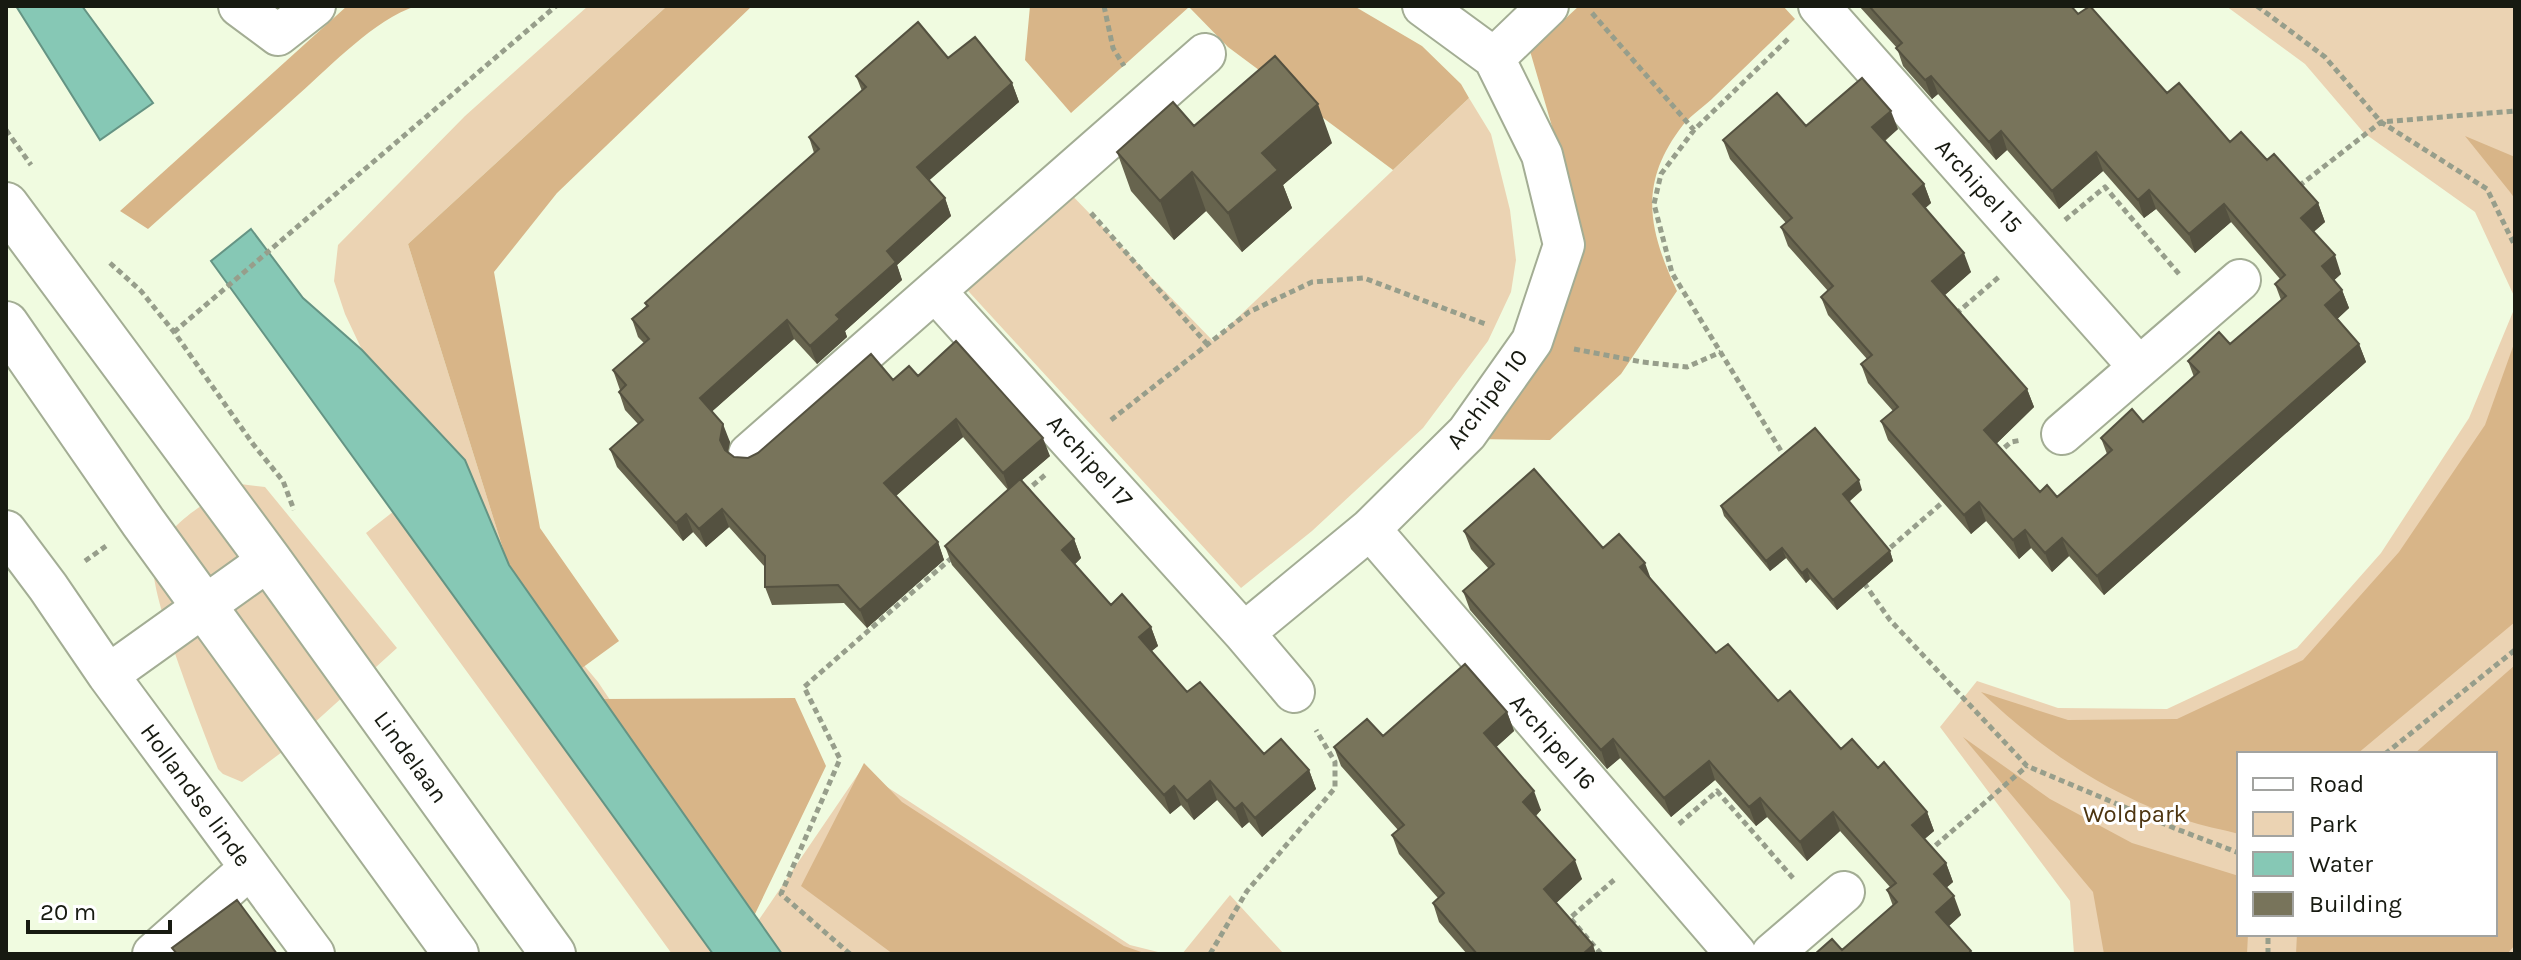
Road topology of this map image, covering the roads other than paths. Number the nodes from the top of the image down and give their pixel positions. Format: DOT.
graph roads {
  1 [pos="239,6"];
  2 [pos="315,6"];
  3 [pos="1423,6"];
  4 [pos="1548,6"];
  5 [pos="1820,7"];
  6 [pos="1205,54"];
  7 [pos="1494,58"];
  8 [pos="6,205"];
  9 [pos="2240,280"];
  10 [pos="935,291"];
  11 [pos="6,324"];
  12 [pos="2139,367"];
  13 [pos="2062,434"];
  14 [pos="749,454"];
  15 [pos="1370,529"];
  16 [pos="6,531"];
  17 [pos="269,560"];
  18 [pos="204,607"];
  19 [pos="1244,633"];
  20 [pos="108,675"];
  21 [pos="1294,692"];
  22 [pos="250,868"];
  23 [pos="1844,892"];
  24 [pos="153,954"];
  25 [pos="314,954"];
  26 [pos="456,954"];
  27 [pos="553,954"];
  28 [pos="1736,954"];
  29 [pos="1772,954"];
  1 -- 2 [label="street"];
  3 -- 7 [label="street, Archipel 10"];
  4 -- 7 [label="street"];
  5 -- 12 [label="street, Archipel 15"];
  6 -- 10 [label="street"];
  7 -- 15 [label="street, Archipel 10"];
  8 -- 17 [label="main road, Lindelaan"];
  9 -- 12 [label="street"];
  10 -- 14 [label="street"];
  10 -- 19 [label="street, Archipel 17"];
  11 -- 18 [label="main road"];
  12 -- 13 [label="street"];
  15 -- 19 [label="street"];
  15 -- 28 [label="street, Archipel 16"];
  16 -- 20 [label="street, Hollandse linde"];
  17 -- 18 [label="street"];
  17 -- 27 [label="main road, Lindelaan"];
  18 -- 20 [label="street"];
  18 -- 26 [label="main road"];
  19 -- 21 [label="street, Archipel 17"];
  20 -- 22 [label="street, Hollandse linde"];
  22 -- 24 [label="street"];
  22 -- 25 [label="street, Hollandse linde"];
  23 -- 29 [label="street"];
}
